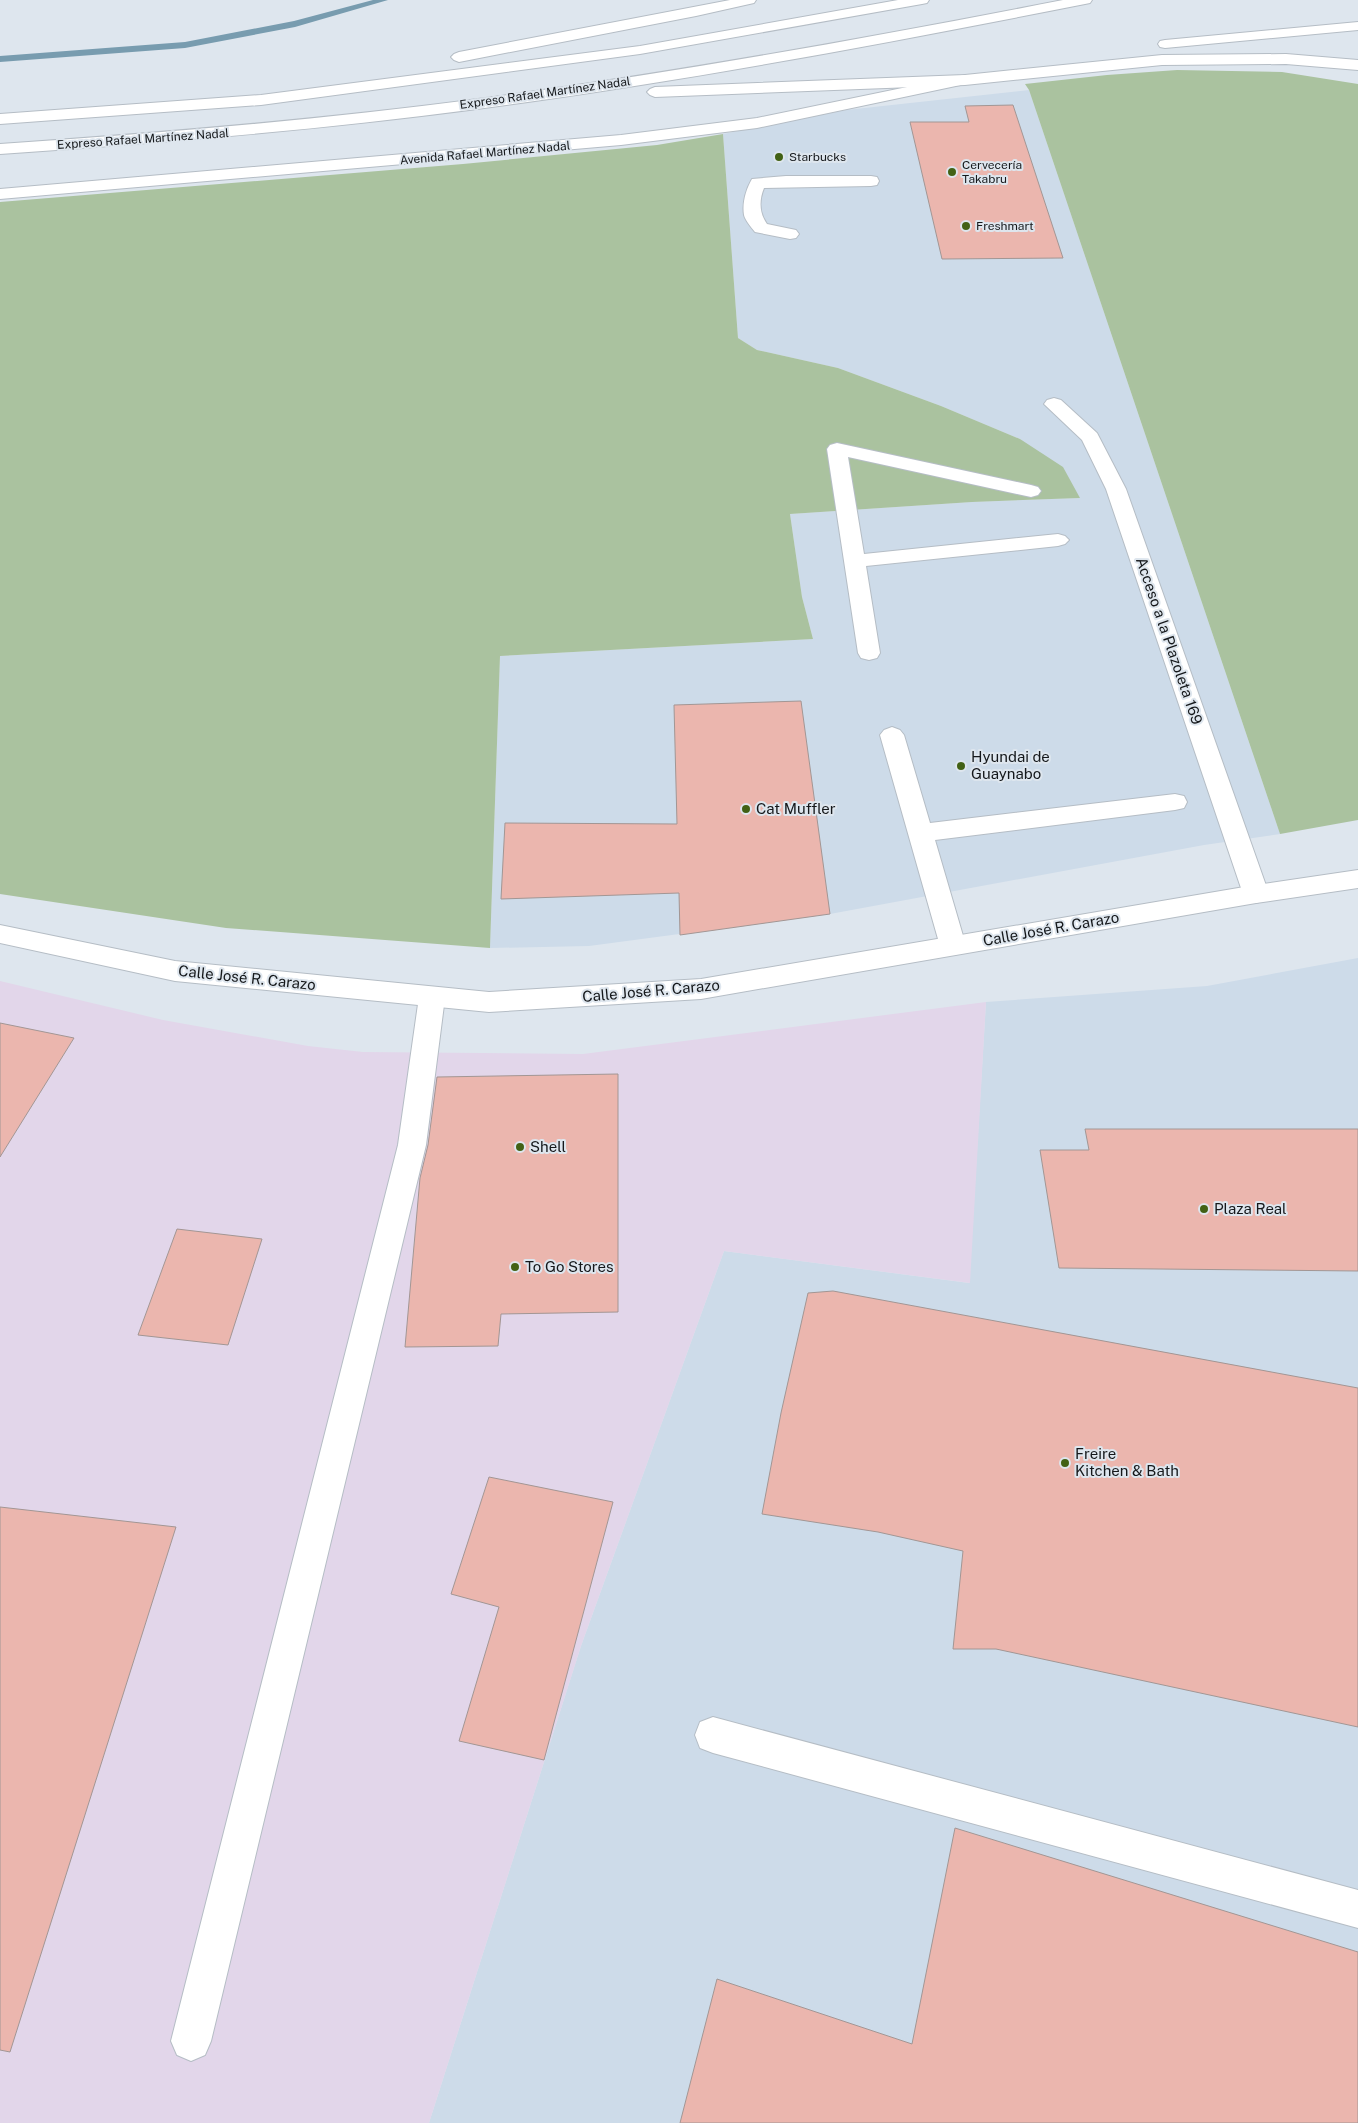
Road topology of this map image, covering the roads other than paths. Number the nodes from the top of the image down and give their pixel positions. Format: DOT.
graph roads {
  1 [pos="749,0"];
  2 [pos="922,0"];
  3 [pos="1085,0"];
  4 [pos="1358,26"];
  5 [pos="1358,30"];
  6 [pos="1146,46"];
  7 [pos="1162,60"];
  8 [pos="1358,65"];
  9 [pos="926,67"];
  10 [pos="965,80"];
  11 [pos="714,90"];
  12 [pos="538,96"];
  13 [pos="261,100"];
  14 [pos="0,119"];
  15 [pos="0,149"];
  16 [pos="871,181"];
  17 [pos="0,194"];
  18 [pos="790,234"];
  19 [pos="1054,404"];
  20 [pos="1031,491"];
  21 [pos="1058,540"];
  22 [pos="854,562"];
  23 [pos="869,653"];
  24 [pos="892,735"];
  25 [pos="1175,802"];
  26 [pos="920,833"];
  27 [pos="1358,879"];
  28 [pos="1256,894"];
  29 [pos="0,934"];
  30 [pos="953,946"];
  31 [pos="432,998"];
  32 [pos="713,1735"];
  33 [pos="1358,1909"];
  34 [pos="191,2041"];
  1 -- 13 [label="main road"];
  2 -- 13 [label="main road, Expreso Rafael Martínez Nadal"];
  3 -- 12 [label="main road, Expreso Rafael Martínez Nadal"];
  4 -- 6 [label="main road"];
  5 -- 7 [label="main road"];
  7 -- 8 [label="main road"];
  7 -- 10 [label="main road"];
  9 -- 11 [label="main road"];
  10 -- 11 [label="main road"];
  10 -- 17 [label="main road, Avenida Rafael Martínez Nadal"];
  11 -- 12 [label="main road"];
  12 -- 15 [label="main road, Expreso Rafael Martínez Nadal"];
  13 -- 14 [label="main road, Expreso Rafael Martínez Nadal"];
  16 -- 18 [label="main road"];
  19 -- 28 [label="main road, Acceso a la Plazoleta 169"];
  20 -- 22 [label="main road"];
  21 -- 22 [label="main road"];
  22 -- 23 [label="main road"];
  24 -- 26 [label="main road"];
  25 -- 26 [label="main road"];
  26 -- 30 [label="main road"];
  27 -- 28 [label="main road, Calle José R. Carazo"];
  28 -- 30 [label="main road, Calle José R. Carazo"];
  29 -- 31 [label="main road, Calle José R. Carazo"];
  30 -- 31 [label="main road, Calle José R. Carazo"];
  31 -- 34 [label="main road"];
  32 -- 33 [label="main road"];
}
